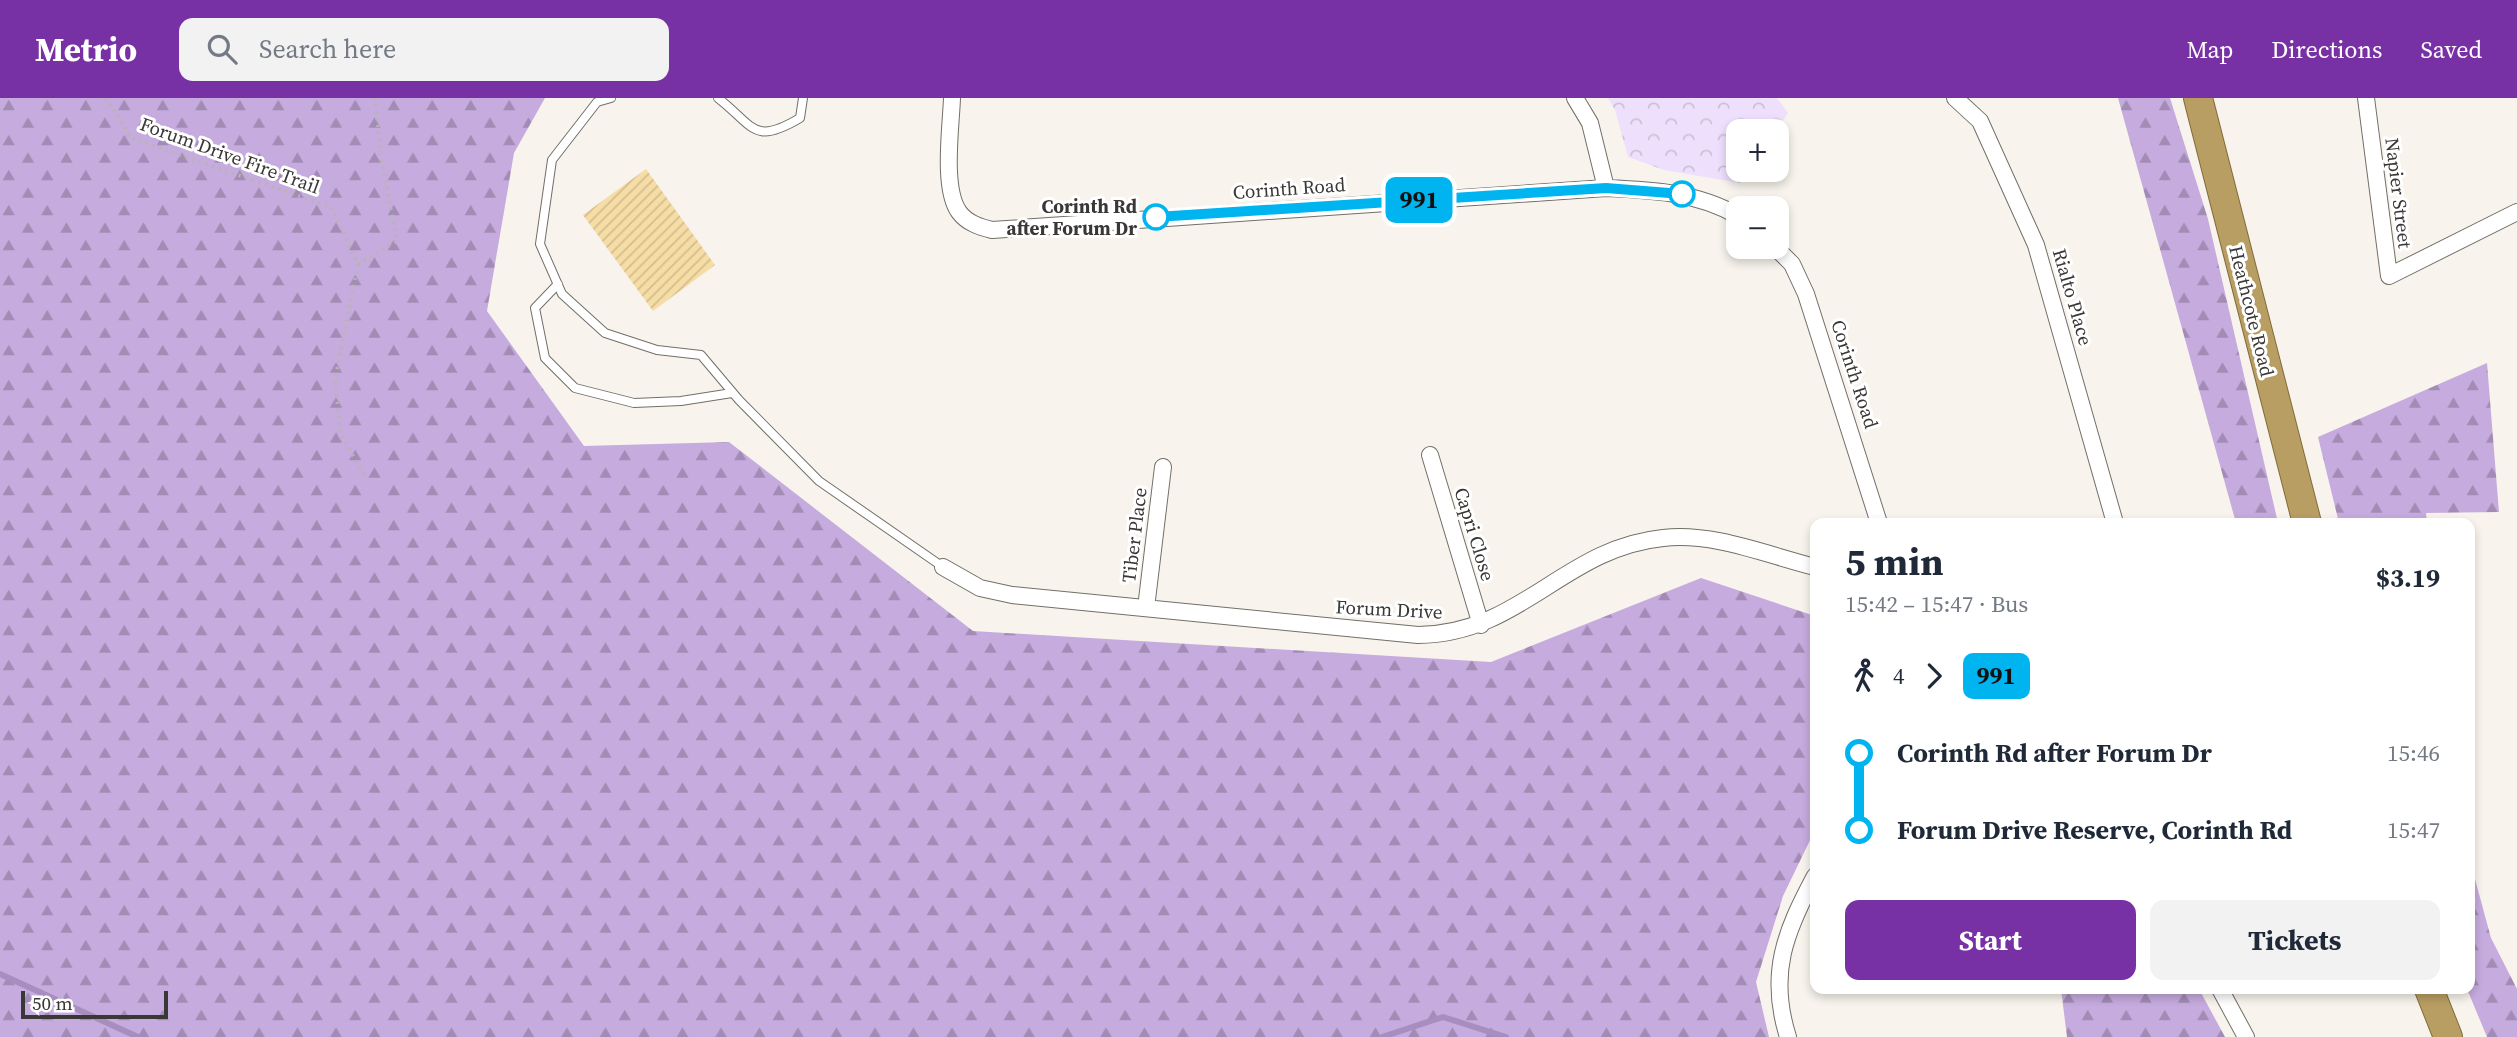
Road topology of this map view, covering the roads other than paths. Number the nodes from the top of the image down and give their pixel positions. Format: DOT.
graph roads {
  1 [pos="611,98"];
  2 [pos="718,98"];
  3 [pos="803,98"];
  4 [pos="952,98"];
  5 [pos="1575,98"];
  6 [pos="1955,98"];
  7 [pos="2198,98"];
  8 [pos="2366,98"];
  9 [pos="1606,188"];
  10 [pos="1726,209"];
  11 [pos="2517,212"];
  12 [pos="1786,259"];
  13 [pos="558,284"];
  14 [pos="732,393"];
  15 [pos="1430,455"];
  16 [pos="1163,467"];
  17 [pos="1877,518"];
  18 [pos="2114,518"];
  19 [pos="2306,518"];
  20 [pos="1810,566"];
  21 [pos="943,567"];
  22 [pos="1146,608"];
  23 [pos="1481,625"];
  24 [pos="1810,886"];
  25 [pos="2223,994"];
  26 [pos="2431,994"];
  27 [pos="1787,1037"];
  28 [pos="2246,1037"];
  29 [pos="2448,1037"];
  1 -- 13 [label="lane"];
  2 -- 3 [label="lane"];
  4 -- 9 [label="street, Corinth Road"];
  5 -- 9 [label="street"];
  6 -- 18 [label="street, Rialto Place"];
  7 -- 19 [label="highway, Heathcote Road"];
  8 -- 11 [label="street, Napier Street"];
  9 -- 10 [label="street, Corinth Road"];
  12 -- 17 [label="street, Corinth Road"];
  13 -- 14 [label="lane"];
  13 -- 14 [label="lane"];
  14 -- 21 [label="lane"];
  15 -- 23 [label="street, Capri Close"];
  16 -- 22 [label="street, Tiber Place"];
  20 -- 23 [label="street, Forum Drive"];
  21 -- 22 [label="street, Forum Drive"];
  22 -- 23 [label="street, Forum Drive"];
  24 -- 27 [label="street"];
  25 -- 28 [label="street"];
  26 -- 29 [label="highway"];
}
